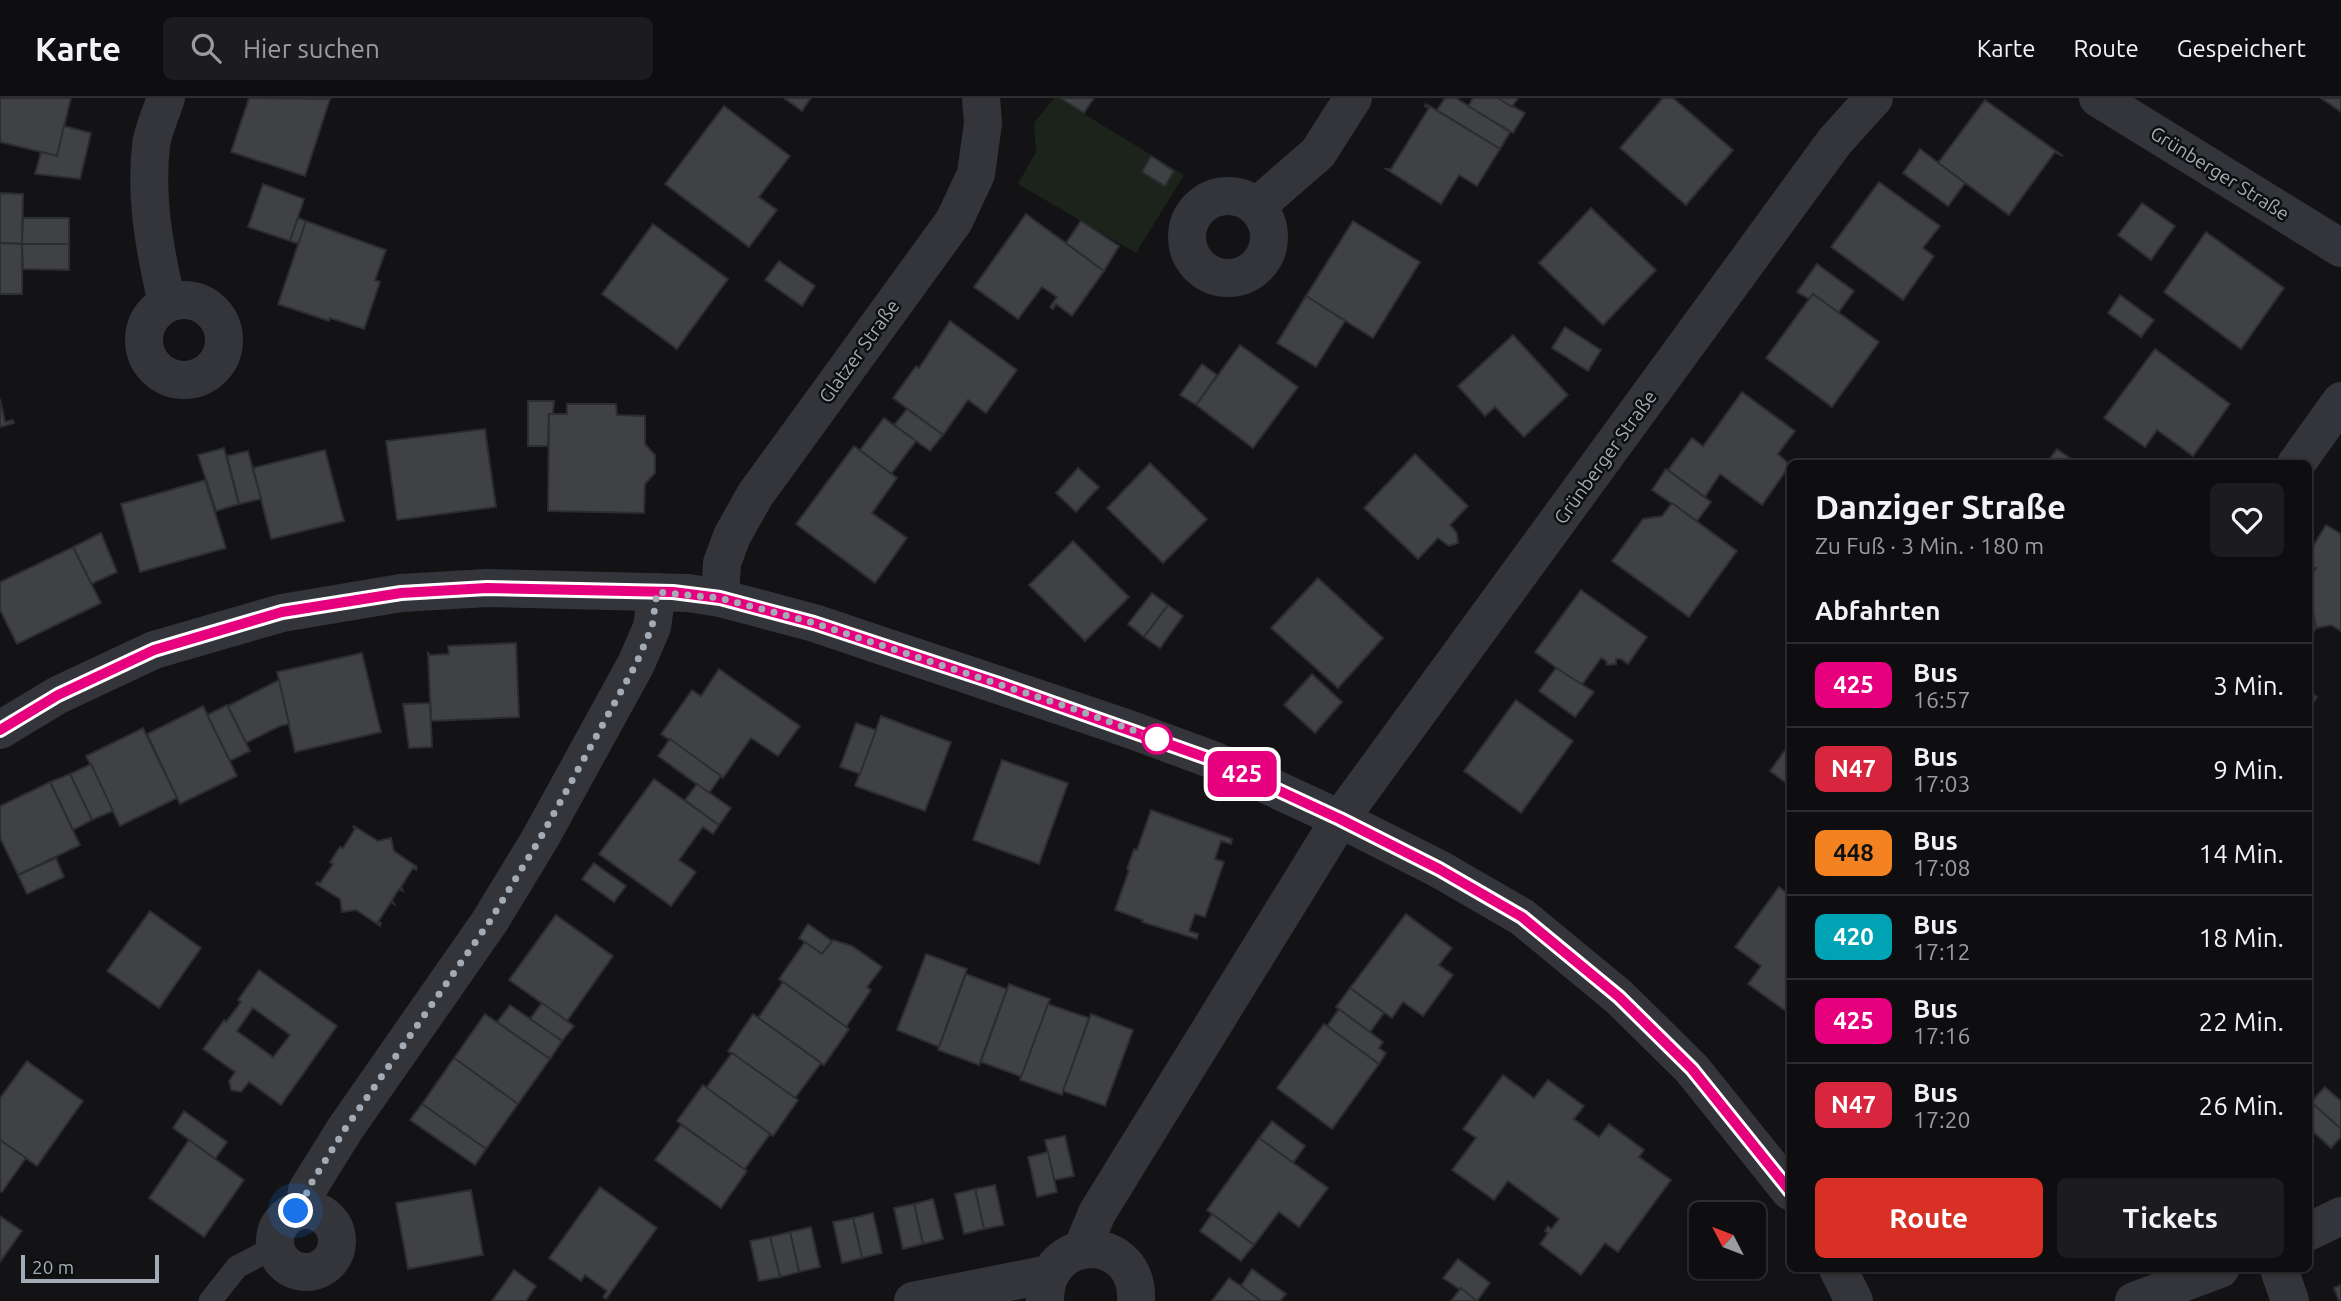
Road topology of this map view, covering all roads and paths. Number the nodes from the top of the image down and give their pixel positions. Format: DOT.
graph roads {
  1 [pos="166,98"];
  2 [pos="981,98"];
  3 [pos="1353,98"];
  4 [pos="1874,98"];
  5 [pos="2098,98"];
  6 [pos="1256,207"];
  7 [pos="2341,248"];
  8 [pos="167,303"];
  9 [pos="2341,401"];
  10 [pos="2299,460"];
  11 [pos="657,592"];
  12 [pos="720,598"];
  13 [pos="0,730"];
  14 [pos="1340,819"];
  15 [pos="1787,1187"];
  16 [pos="305,1209"];
  17 [pos="2341,1216"];
  18 [pos="2312,1230"];
  19 [pos="275,1247"];
  20 [pos="1083,1249"];
  21 [pos="1840,1272"];
  22 [pos="2212,1272"];
  23 [pos="2280,1272"];
  24 [pos="1047,1287"];
  25 [pos="210,1301"];
  26 [pos="913,1301"];
  27 [pos="1136,1301"];
  28 [pos="1854,1301"];
  29 [pos="2134,1301"];
  30 [pos="2290,1301"];
  1 -- 8 [label="street"];
  2 -- 12 [label="street, Glatzer Straße"];
  3 -- 6 [label="street"];
  4 -- 14 [label="street, Grünberger Straße"];
  5 -- 7 [label="street, Grünberger Straße"];
  9 -- 10 [label="street"];
  11 -- 12 [label="street"];
  11 -- 13 [label="street"];
  11 -- 16 [label="street"];
  12 -- 14 [label="street"];
  14 -- 15 [label="street"];
  14 -- 20 [label="street, Grünberger Straße"];
  16 -- 19 [label="street"];
  16 -- 19 [label="street"];
  17 -- 18 [label="street"];
  19 -- 25 [label="lane"];
  20 -- 24 [label="street"];
  20 -- 27 [label="street"];
  21 -- 28 [label="street"];
  22 -- 29 [label="street"];
  23 -- 30 [label="street"];
  24 -- 26 [label="street"];
}
